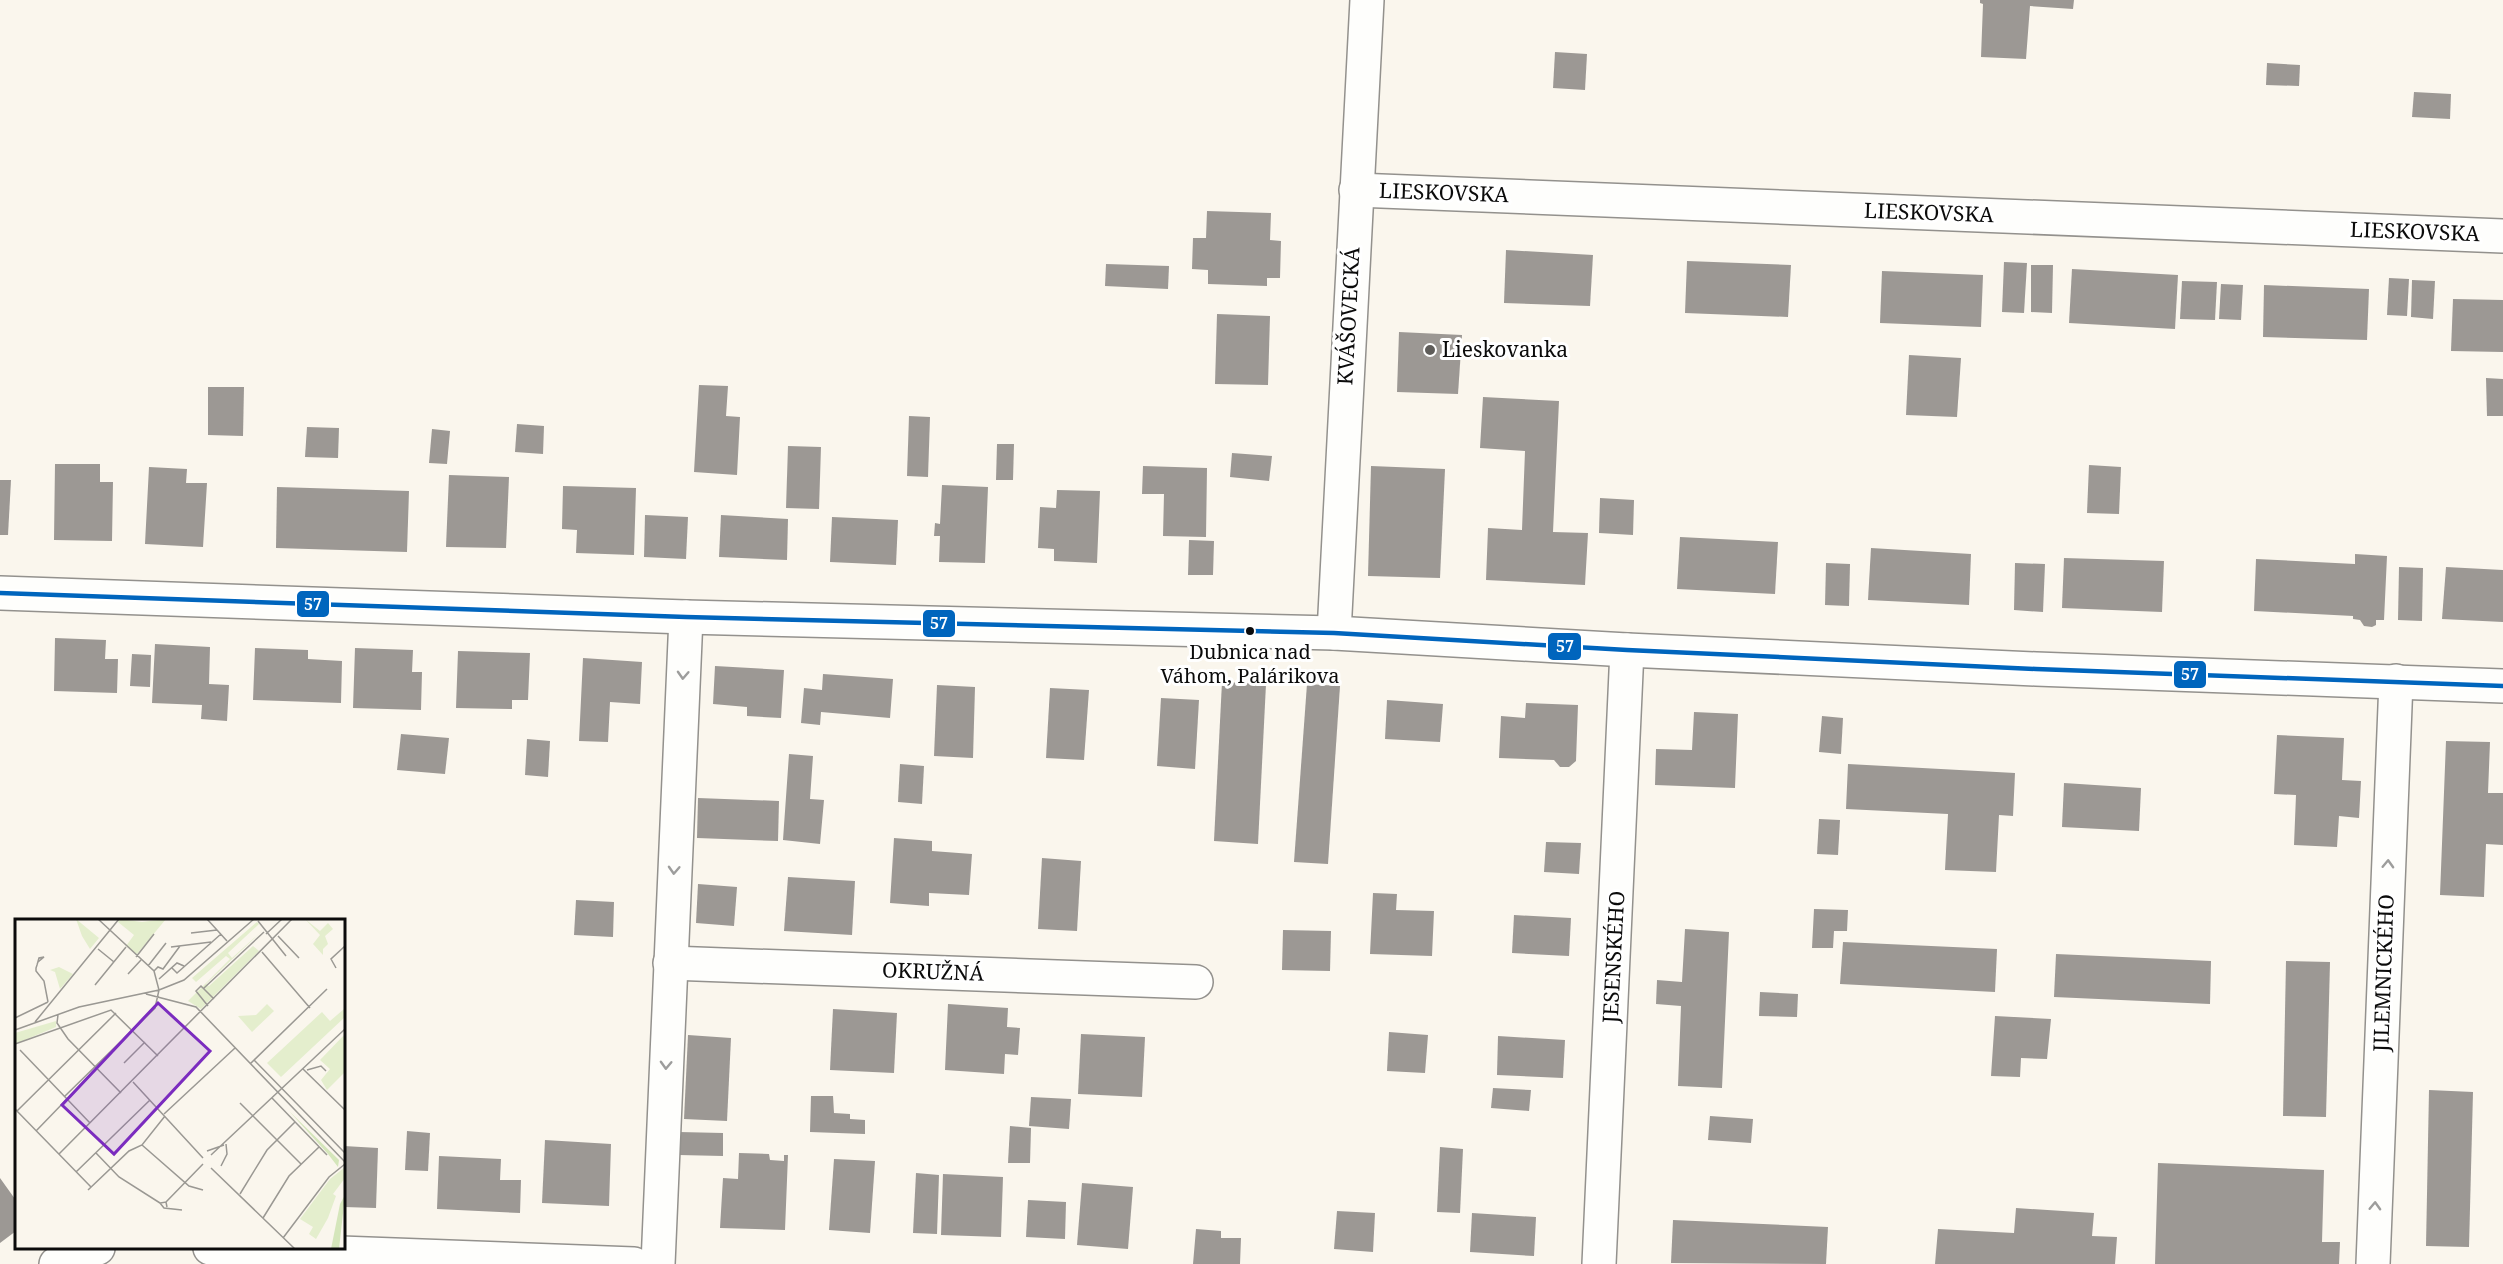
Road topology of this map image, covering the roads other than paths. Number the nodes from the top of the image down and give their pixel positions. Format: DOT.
graph roads {
  1 [pos="1367,0"];
  2 [pos="1356,190"];
  3 [pos="2503,236"];
  4 [pos="0,593"];
  5 [pos="686,617"];
  6 [pos="1334,633"];
  7 [pos="1627,650"];
  8 [pos="2396,681"];
  9 [pos="2503,686"];
  10 [pos="670,963"];
  11 [pos="1196,982"];
  12 [pos="95,1249"];
  13 [pos="236,1249"];
  14 [pos="56,1264"];
  15 [pos="634,1264"];
  16 [pos="658,1264"];
  17 [pos="1599,1264"];
  18 [pos="2373,1264"];
  1 -- 2 [label="street, KVÁŠOVECKÁ"];
  2 -- 3 [label="street, LIESKOVSKA"];
  2 -- 6 [label="street, KVÁŠOVECKÁ"];
  4 -- 5 [label="street"];
  5 -- 6 [label="street"];
  5 -- 10 [label="street, one-way"];
  6 -- 7 [label="street"];
  7 -- 8 [label="street"];
  7 -- 17 [label="street, JESENSKÉHO"];
  8 -- 9 [label="street"];
  18 -- 8 [label="street, JILEMNICKÉHO, one-way"];
  10 -- 11 [label="street, OKRUŽNÁ"];
  10 -- 16 [label="street, one-way"];
  12 -- 14 [label="street"];
  13 -- 15 [label="street"];
}
